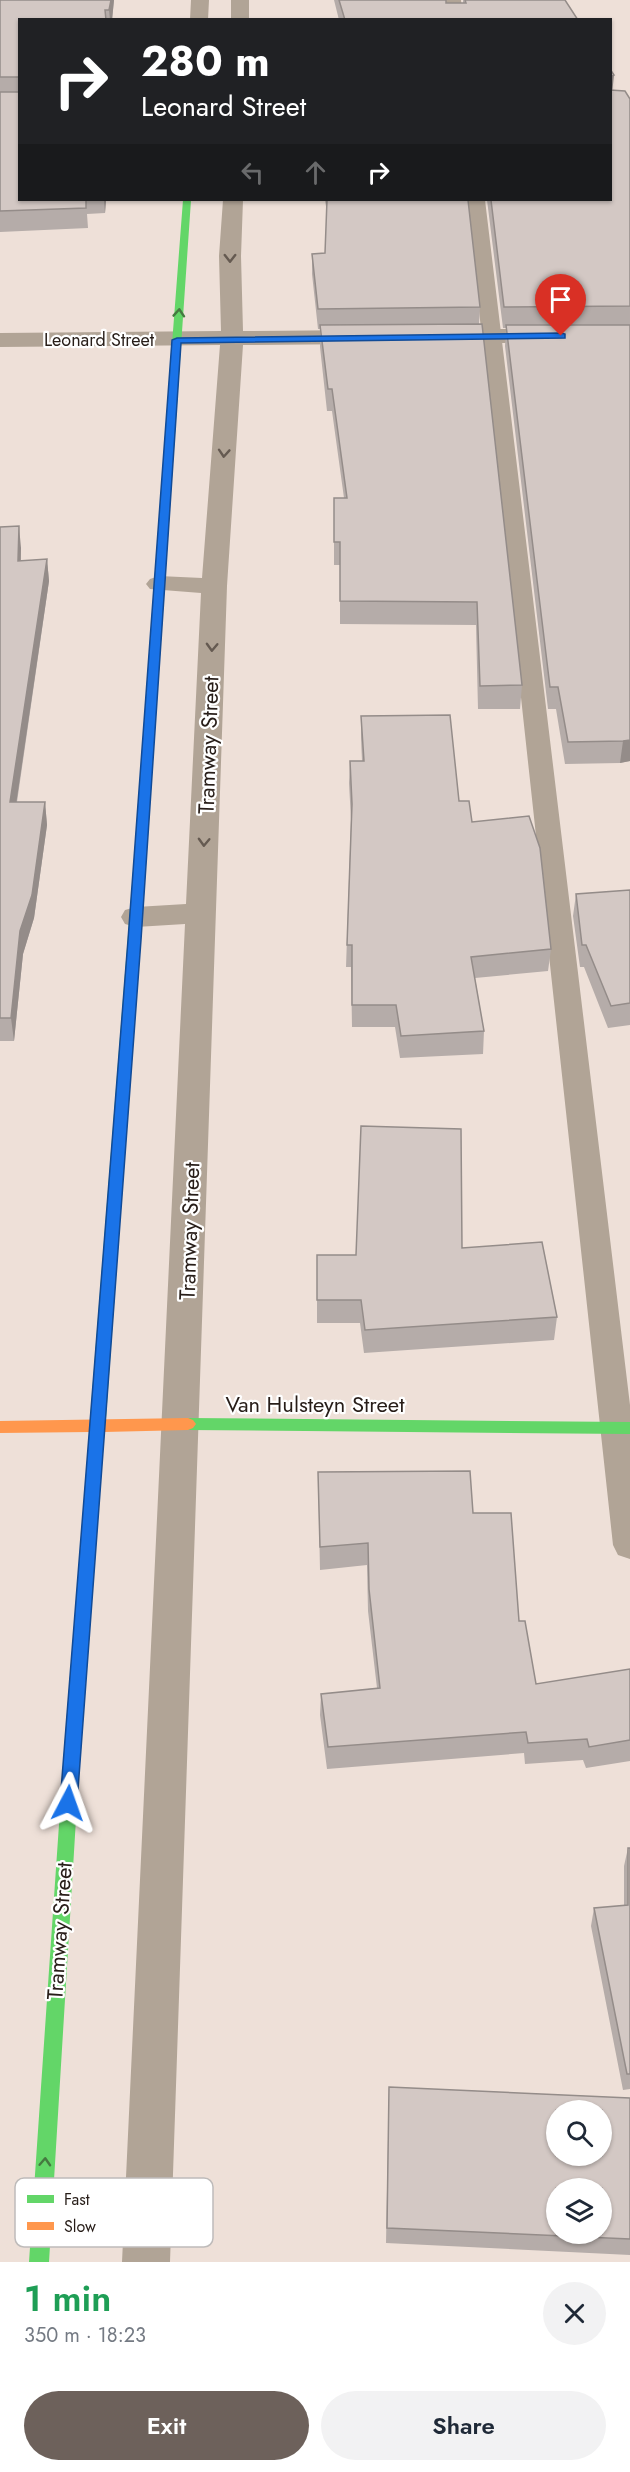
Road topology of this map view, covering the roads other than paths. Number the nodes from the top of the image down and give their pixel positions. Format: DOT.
graph roads {
  1 [pos="200,0"];
  2 [pos="240,0"];
  3 [pos="453,0"];
  4 [pos="199,18"];
  5 [pos="240,18"];
  6 [pos="455,18"];
  7 [pos="187,201"];
  8 [pos="233,201"];
  9 [pos="476,201"];
  10 [pos="492,335"];
  11 [pos="422,336"];
  12 [pos="630,336"];
  13 [pos="386,337"];
  14 [pos="232,339"];
  15 [pos="0,340"];
  16 [pos="177,340"];
  17 [pos="159,584"];
  18 [pos="214,586"];
  19 [pos="202,913"];
  20 [pos="136,917"];
  21 [pos="181,1424"];
  22 [pos="98,1426"];
  23 [pos="0,1427"];
  24 [pos="623,1428"];
  25 [pos="630,1545"];
  26 [pos="44,2178"];
  27 [pos="150,2178"];
  28 [pos="40,2247"];
  29 [pos="147,2247"];
  30 [pos="39,2262"];
  31 [pos="146,2262"];
  1 -- 4 [label="street"];
  2 -- 5 [label="street"];
  3 -- 6 [label="lane"];
  16 -- 7 [label="street, Tramway Street, one-way"];
  8 -- 14 [label="street, Tramway Street, one-way"];
  9 -- 10 [label="lane"];
  10 -- 11 [label="street"];
  10 -- 12 [label="street"];
  10 -- 24 [label="lane"];
  13 -- 14 [label="street, Leonard Street"];
  14 -- 16 [label="street, Leonard Street"];
  14 -- 18 [label="street, Tramway Street, one-way"];
  15 -- 16 [label="street, Leonard Street"];
  16 -- 17 [label="street, Tramway Street"];
  17 -- 18 [label="street"];
  17 -- 20 [label="street, Tramway Street"];
  18 -- 19 [label="street, Tramway Street, one-way"];
  19 -- 20 [label="street"];
  19 -- 21 [label="street, Tramway Street"];
  20 -- 22 [label="street, Tramway Street"];
  21 -- 22 [label="street, Van Hulsteyn Street"];
  21 -- 24 [label="street, Van Hulsteyn Street"];
  21 -- 27 [label="street, Tramway Street"];
  22 -- 23 [label="street, Van Hulsteyn Street"];
  26 -- 22 [label="street, Tramway Street, one-way"];
  24 -- 25 [label="lane"];
  30 -- 28 [label="street, Tramway Street, one-way"];
  29 -- 31 [label="street, Tramway Street"];
}
